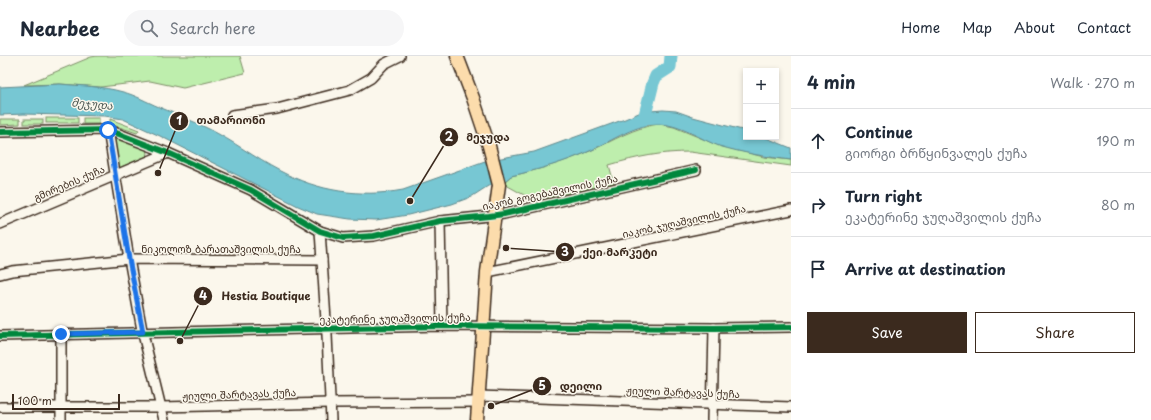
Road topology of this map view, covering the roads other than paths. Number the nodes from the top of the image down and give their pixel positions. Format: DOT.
graph roads {
  1 [pos="400,56"];
  2 [pos="457,56"];
  3 [pos="232,115"];
  4 [pos="108,130"];
  5 [pos="0,132"];
  6 [pos="168,153"];
  7 [pos="696,170"];
  8 [pos="115,176"];
  9 [pos="791,210"];
  10 [pos="496,215"];
  11 [pos="440,221"];
  12 [pos="0,224"];
  13 [pos="320,231"];
  14 [pos="129,259"];
  15 [pos="322,260"];
  16 [pos="487,272"];
  17 [pos="0,274"];
  18 [pos="442,326"];
  19 [pos="484,326"];
  20 [pos="791,327"];
  21 [pos="714,328"];
  22 [pos="326,329"];
  23 [pos="143,332"];
  24 [pos="61,334"];
  25 [pos="0,336"];
  26 [pos="478,399"];
  27 [pos="330,403"];
  28 [pos="712,404"];
  29 [pos="61,407"];
  30 [pos="161,407"];
  31 [pos="791,407"];
  32 [pos="0,408"];
  33 [pos="61,420"];
  34 [pos="164,420"];
  35 [pos="331,420"];
  36 [pos="477,420"];
  37 [pos="712,420"];
  1 -- 3 [label="street"];
  2 -- 10 [label="main road"];
  4 -- 5 [label="street, იაკობ გოგებაშვილის ქუჩა"];
  4 -- 6 [label="street, იაკობ გოგებაშვილის ქუჩა"];
  4 -- 8 [label="street"];
  6 -- 8 [label="street, გმირების ქუჩა"];
  6 -- 13 [label="street, იაკობ გოგებაშვილის ქუჩა"];
  7 -- 10 [label="street, იაკობ გოგებაშვილის ქუჩა"];
  8 -- 12 [label="street, გმირების ქუჩა"];
  8 -- 14 [label="street"];
  9 -- 16 [label="street, იაკობ ჯუღაშვილის ქუჩა"];
  10 -- 11 [label="street, იაკობ გოგებაშვილის ქუჩა"];
  10 -- 16 [label="main road"];
  11 -- 13 [label="street, იაკობ გოგებაშვილის ქუჩა"];
  11 -- 18 [label="street"];
  13 -- 15 [label="street"];
  14 -- 15 [label="street, ნიკოლოზ ბარათაშვილის ქუჩა"];
  14 -- 17 [label="street, ნიკოლოზ ბარათაშვილის ქუჩა"];
  14 -- 23 [label="street"];
  15 -- 22 [label="street"];
  16 -- 19 [label="main road"];
  18 -- 19 [label="street, ეკატერინე ჯუღაშვილის ქუჩა"];
  18 -- 22 [label="street, ეკატერინე ჯუღაშვილის ქუჩა"];
  19 -- 21 [label="street, ეკატერინე ჯუღაშვილის ქუჩა"];
  19 -- 26 [label="main road"];
  20 -- 21 [label="street, ეკატერინე ჯუღაშვილის ქუჩა"];
  21 -- 28 [label="street"];
  22 -- 23 [label="street, ეკატერინე ჯუღაშვილის ქუჩა"];
  22 -- 27 [label="street"];
  23 -- 24 [label="street, ეკატერინე ჯუღაშვილის ქუჩა"];
  23 -- 30 [label="street"];
  24 -- 25 [label="street, ეკატერინე ჯუღაშვილის ქუჩა"];
  24 -- 29 [label="street"];
  26 -- 27 [label="street, ჟიული შარტავას ქუჩა"];
  26 -- 28 [label="street, ჟიული შარტავას ქუჩა"];
  26 -- 36 [label="main road"];
  27 -- 30 [label="street, ჟიული შარტავას ქუჩა"];
  27 -- 35 [label="street"];
  28 -- 31 [label="street, ჟიული შარტავას ქუჩა"];
  28 -- 37 [label="street"];
  29 -- 30 [label="street, ჟიული შარტავას ქუჩა"];
  29 -- 32 [label="street, ჟიული შარტავას ქუჩა"];
  29 -- 33 [label="street"];
  30 -- 34 [label="street"];
}
